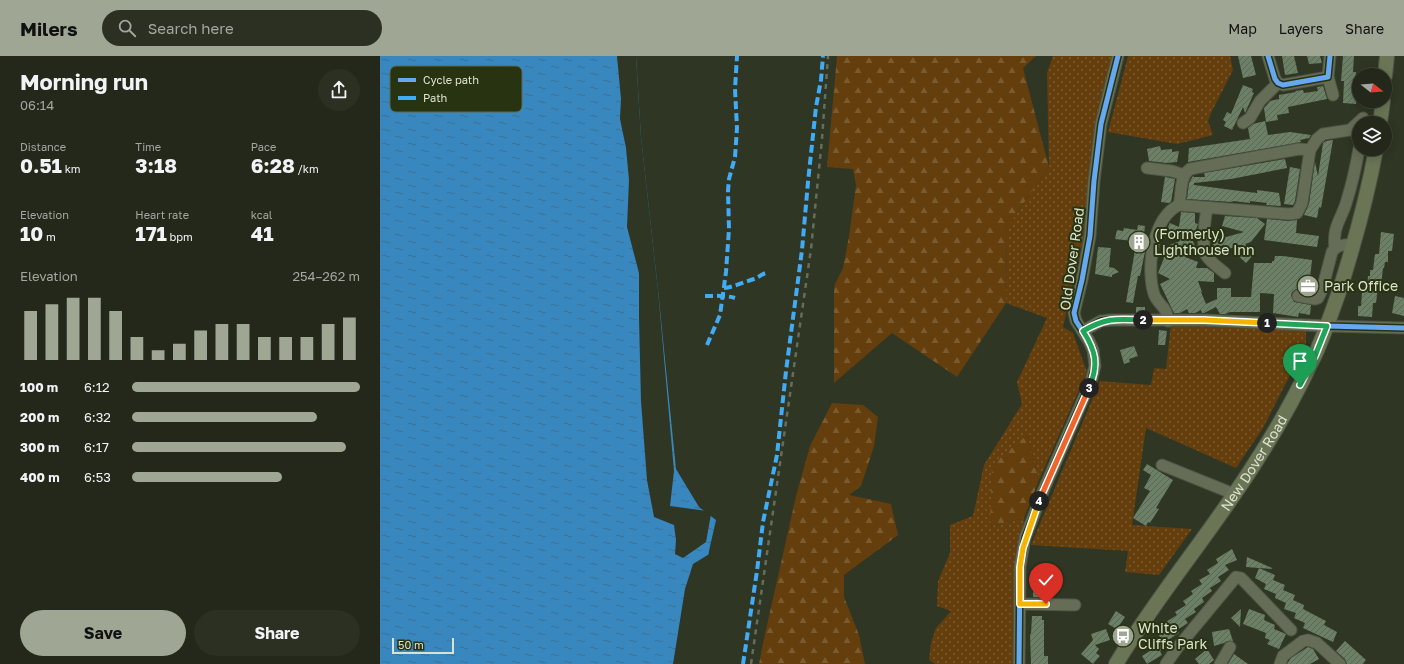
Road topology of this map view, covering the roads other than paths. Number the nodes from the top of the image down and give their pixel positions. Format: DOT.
graph roads {
  1 [pos="1118,56"];
  2 [pos="1268,56"];
  3 [pos="1330,56"];
  4 [pos="1386,56"];
  5 [pos="1385,68"];
  6 [pos="1328,77"];
  7 [pos="1278,83"];
  8 [pos="1332,95"];
  9 [pos="1242,123"];
  10 [pos="1352,128"];
  11 [pos="1310,150"];
  12 [pos="1357,156"];
  13 [pos="1375,156"];
  14 [pos="1147,168"];
  15 [pos="1184,175"];
  16 [pos="1179,205"];
  17 [pos="1207,208"];
  18 [pos="1354,244"];
  19 [pos="1335,248"];
  20 [pos="1225,273"];
  21 [pos="1298,296"];
  22 [pos="1168,321"];
  23 [pos="1327,326"];
  24 [pos="1404,328"];
  25 [pos="1083,331"];
  26 [pos="1162,465"];
  27 [pos="1234,494"];
  28 [pos="1020,604"];
  29 [pos="1075,605"];
  30 [pos="1291,630"];
  31 [pos="1230,647"];
  32 [pos="1019,664"];
  33 [pos="1116,664"];
  34 [pos="1166,664"];
  35 [pos="1220,664"];
  36 [pos="1280,664"];
  37 [pos="1340,664"];
  1 -- 25 [label="street, Old Dover Road"];
  2 -- 7 [label="street"];
  3 -- 6 [label="street"];
  4 -- 5 [label="main road"];
  6 -- 7 [label="street"];
  6 -- 8 [label="street"];
  7 -- 9 [label="street"];
  10 -- 11 [label="street"];
  11 -- 15 [label="street"];
  11 -- 17 [label="street"];
  12 -- 19 [label="street"];
  13 -- 18 [label="main road, New Dover Road"];
  14 -- 15 [label="street"];
  15 -- 16 [label="street"];
  16 -- 17 [label="street"];
  16 -- 22 [label="street"];
  17 -- 20 [label="street"];
  18 -- 19 [label="street"];
  18 -- 23 [label="main road, New Dover Road"];
  19 -- 21 [label="street"];
  22 -- 23 [label="street"];
  22 -- 25 [label="street"];
  23 -- 24 [label="street"];
  23 -- 27 [label="main road, New Dover Road"];
  25 -- 28 [label="street, Old Dover Road"];
  26 -- 27 [label="street"];
  27 -- 33 [label="main road, New Dover Road"];
  28 -- 29 [label="street"];
  28 -- 32 [label="street, Old Dover Road"];
  30 -- 34 [label="street"];
  31 -- 35 [label="street"];
  36 -- 37 [label="street"];
}
